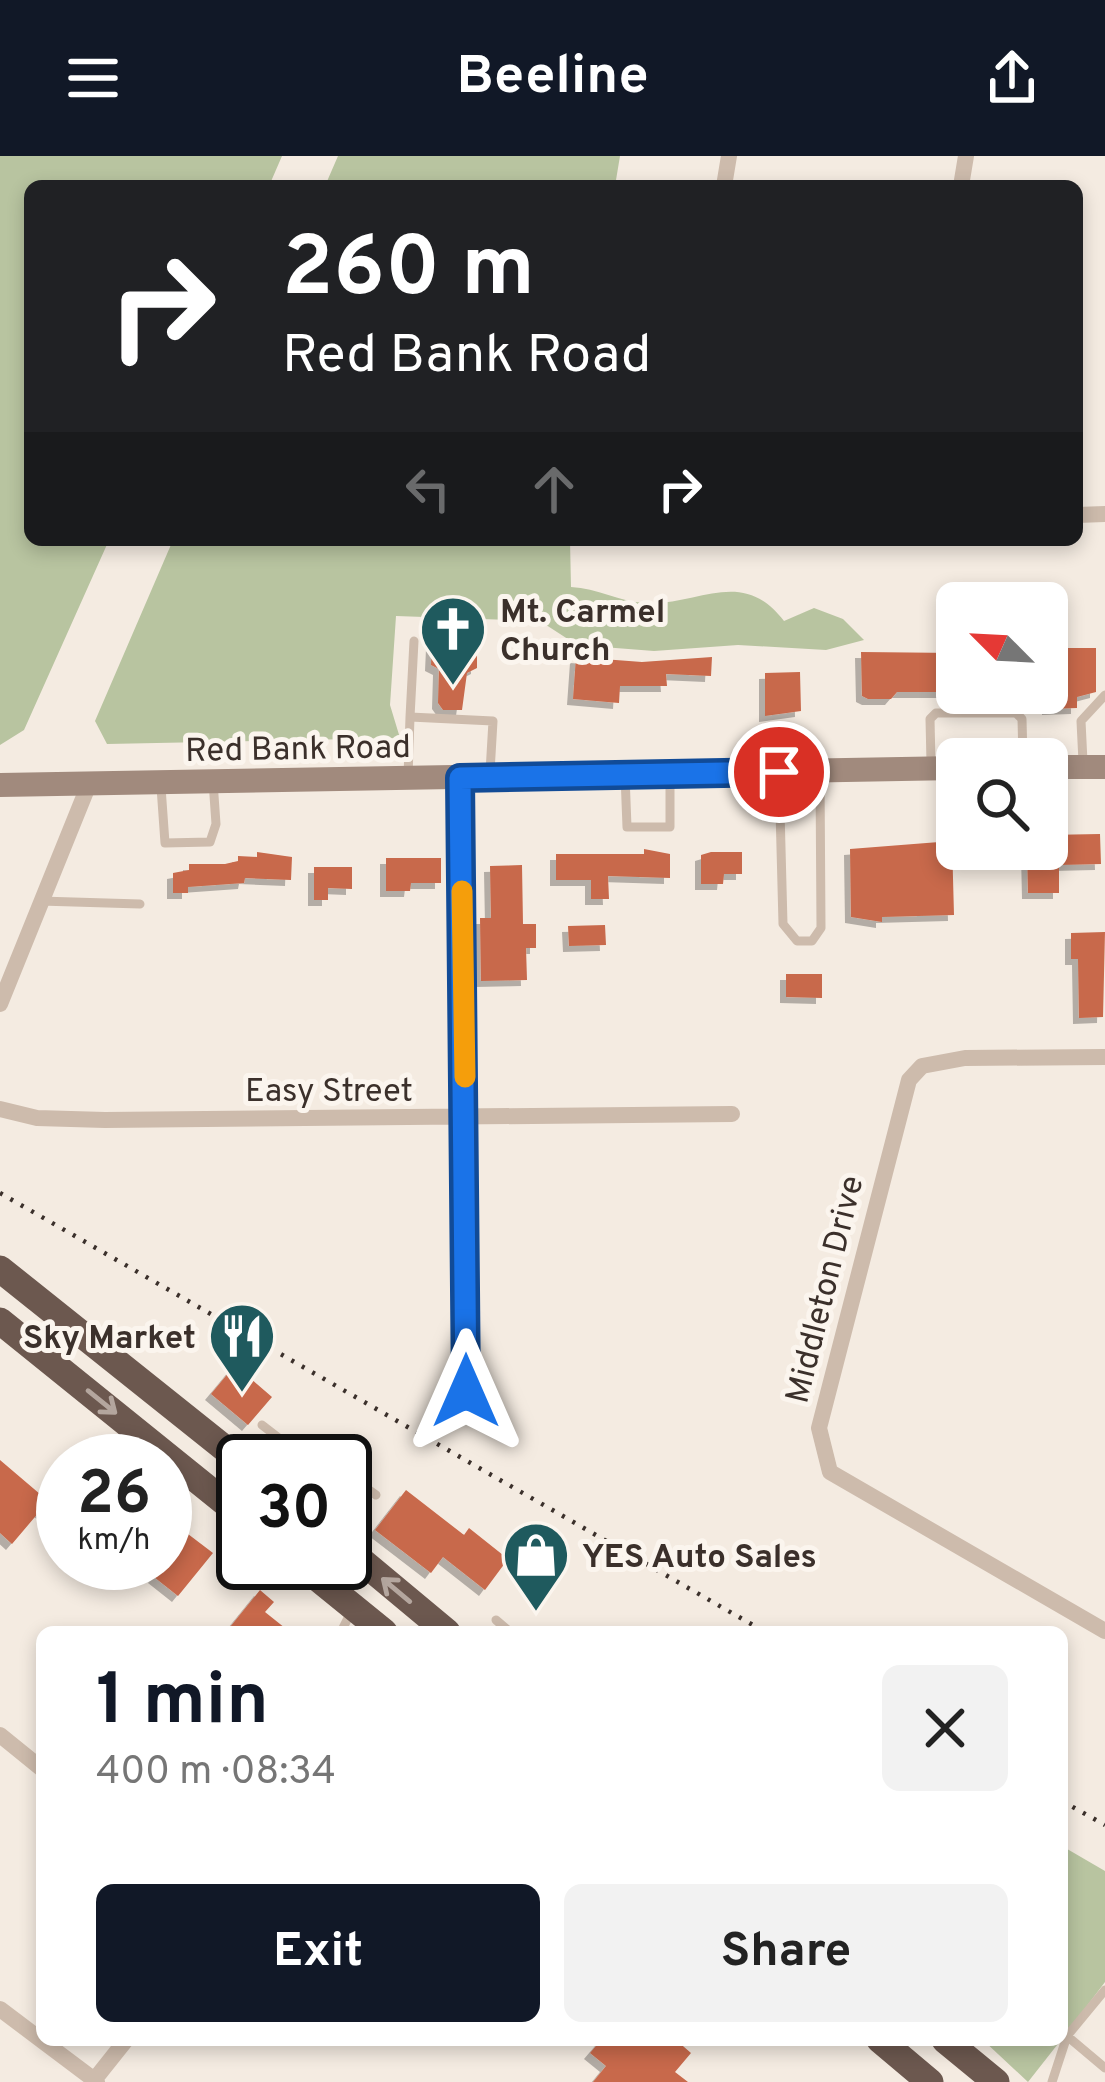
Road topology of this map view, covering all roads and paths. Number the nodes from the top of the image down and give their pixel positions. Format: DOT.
graph roads {
  1 [pos="414,641"];
  2 [pos="1105,695"];
  3 [pos="410,717"];
  4 [pos="1022,738"];
  5 [pos="936,740"];
  6 [pos="1094,767"];
  7 [pos="936,768"];
  8 [pos="820,771"];
  9 [pos="779,772"];
  10 [pos="670,774"];
  11 [pos="626,775"];
  12 [pos="408,778"];
  13 [pos="460,778"];
  14 [pos="489,778"];
  15 [pos="213,781"];
  16 [pos="161,782"];
  17 [pos="89,784"];
  18 [pos="0,785"];
  19 [pos="40,902"];
  20 [pos="140,904"];
  21 [pos="0,1004"];
  22 [pos="1105,1057"];
  23 [pos="0,1109"];
  24 [pos="732,1114"];
  25 [pos="466,1119"];
  26 [pos="0,1269"];
  27 [pos="4,1330"];
  28 [pos="466,1391"];
  29 [pos="262,1425"];
  30 [pos="274,1434"];
  31 [pos="216,1441"];
  32 [pos="372,1492"];
  33 [pos="376,1495"];
  34 [pos="216,1496"];
  35 [pos="372,1570"];
  36 [pos="326,1590"];
  37 [pos="496,1620"];
  38 [pos="360,1624"];
  39 [pos="440,1626"];
  40 [pos="503,1626"];
  41 [pos="1105,1630"];
  42 [pos="0,1735"];
  43 [pos="36,1764"];
  44 [pos="1105,1990"];
  45 [pos="0,2009"];
  46 [pos="1068,2035"];
  47 [pos="36,2036"];
  48 [pos="1068,2037"];
  49 [pos="50,2046"];
  50 [pos="122,2046"];
  51 [pos="887,2046"];
  52 [pos="951,2046"];
  53 [pos="1064,2046"];
  54 [pos="1105,2068"];
  55 [pos="96,2080"];
  56 [pos="987,2080"];
  57 [pos="930,2082"];
  58 [pos="1052,2082"];
  1 -- 3 [label="lane"];
  2 -- 6 [label="lane"];
  3 -- 12 [label="lane"];
  3 -- 14 [label="lane"];
  4 -- 5 [label="lane"];
  7 -- 8 [label="main road, Red Bank Road"];
  8 -- 9 [label="main road, Red Bank Road"];
  8 -- 9 [label="lane"];
  9 -- 10 [label="main road, Red Bank Road"];
  10 -- 11 [label="main road, Red Bank Road"];
  10 -- 11 [label="lane"];
  11 -- 14 [label="main road, Red Bank Road"];
  12 -- 13 [label="main road, Red Bank Road"];
  12 -- 15 [label="main road, Red Bank Road"];
  13 -- 14 [label="main road, Red Bank Road"];
  13 -- 25 [label="street"];
  15 -- 16 [label="main road, Red Bank Road"];
  15 -- 16 [label="lane"];
  16 -- 17 [label="main road, Red Bank Road"];
  17 -- 18 [label="main road, Red Bank Road"];
  17 -- 19 [label="street"];
  19 -- 20 [label="lane"];
  19 -- 21 [label="street"];
  22 -- 41 [label="street, Middleton Drive"];
  23 -- 25 [label="street, Easy Street"];
  24 -- 25 [label="street, Easy Street"];
  25 -- 28 [label="street"];
  26 -- 31 [label="highway"];
  27 -- 34 [label="highway, one-way"];
  29 -- 30 [label="lane"];
  32 -- 33 [label="lane"];
  39 -- 35 [label="highway, one-way"];
  36 -- 38 [label="highway"];
  37 -- 40 [label="lane"];
  42 -- 43 [label="street"];
  44 -- 46 [label="lane"];
  45 -- 47 [label="street"];
  48 -- 54 [label="lane"];
  49 -- 55 [label="street"];
  50 -- 55 [label="street"];
  51 -- 57 [label="highway"];
  52 -- 56 [label="highway"];
  53 -- 58 [label="lane"];
}
